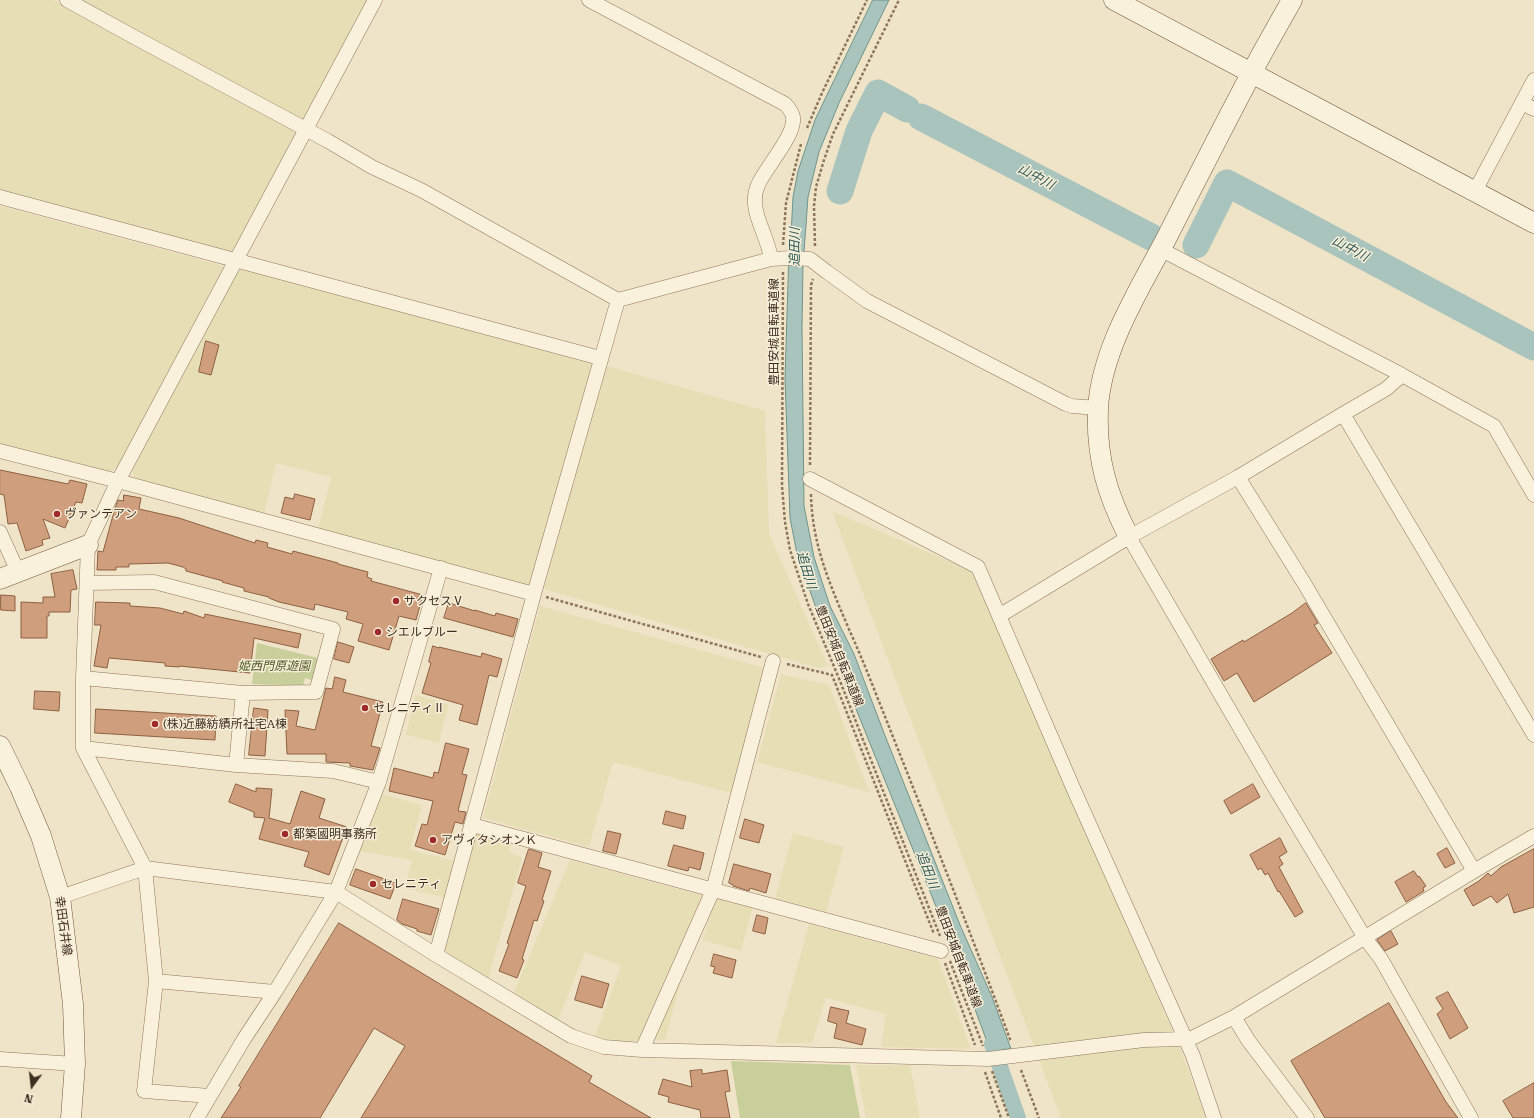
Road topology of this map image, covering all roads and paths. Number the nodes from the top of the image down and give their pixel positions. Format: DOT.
graph roads {
  1 [pos="68,0"];
  2 [pos="374,0"];
  3 [pos="588,0"];
  4 [pos="867,0"];
  5 [pos="899,0"];
  6 [pos="1114,0"];
  7 [pos="1292,0"];
  8 [pos="1251,73"];
  9 [pos="1534,80"];
  10 [pos="1528,106"];
  11 [pos="305,129"];
  12 [pos="806,132"];
  13 [pos="803,138"];
  14 [pos="1475,191"];
  15 [pos="0,198"];
  16 [pos="1534,223"];
  17 [pos="1160,249"];
  18 [pos="781,258"];
  19 [pos="236,260"];
  20 [pos="813,261"];
  21 [pos="618,300"];
  22 [pos="600,358"];
  23 [pos="1402,375"];
  24 [pos="1098,408"];
  25 [pos="1343,414"];
  26 [pos="0,451"];
  27 [pos="1238,477"];
  28 [pos="810,479"];
  29 [pos="118,481"];
  30 [pos="1534,495"];
  31 [pos="0,532"];
  32 [pos="1129,537"];
  33 [pos="88,545"];
  34 [pos="441,568"];
  35 [pos="9,575"];
  36 [pos="87,583"];
  37 [pos="534,594"];
  38 [pos="999,616"];
  39 [pos="773,661"];
  40 [pos="83,678"];
  41 [pos="243,693"];
  42 [pos="1534,735"];
  43 [pos="0,746"];
  44 [pos="83,748"];
  45 [pos="236,765"];
  46 [pos="379,782"];
  47 [pos="472,825"];
  48 [pos="1534,836"];
  49 [pos="145,868"];
  50 [pos="1474,871"];
  51 [pos="713,890"];
  52 [pos="336,892"];
  53 [pos="60,897"];
  54 [pos="1365,938"];
  55 [pos="943,949"];
  56 [pos="436,955"];
  57 [pos="156,981"];
  58 [pos="275,992"];
  59 [pos="1234,1018"];
  60 [pos="1185,1039"];
  61 [pos="642,1050"];
  62 [pos="1014,1056"];
  63 [pos="988,1058"];
  64 [pos="0,1059"];
  65 [pos="75,1064"];
  66 [pos="210,1096"];
  67 [pos="71,1118"];
  68 [pos="197,1118"];
  69 [pos="1001,1118"];
  70 [pos="1009,1118"];
  71 [pos="1038,1118"];
  72 [pos="1214,1118"];
  73 [pos="1307,1118"];
  74 [pos="1471,1118"];
  1 -- 11 [label="street"];
  2 -- 11 [label="street"];
  3 -- 18 [label="street"];
  4 -- 12 [label="path"];
  5 -- 20 [label="path"];
  6 -- 8 [label="street"];
  7 -- 8 [label="street"];
  8 -- 14 [label="street"];
  8 -- 17 [label="street"];
  9 -- 10 [label="street"];
  10 -- 14 [label="street"];
  11 -- 19 [label="street"];
  11 -- 21 [label="street"];
  13 -- 18 [label="path, 豊田安城自転車道線"];
  14 -- 16 [label="street"];
  15 -- 19 [label="street"];
  17 -- 23 [label="street"];
  17 -- 24 [label="street"];
  18 -- 20 [label="street"];
  18 -- 21 [label="street"];
  18 -- 55 [label="path, 豊田安城自転車道線"];
  19 -- 22 [label="street"];
  19 -- 29 [label="street"];
  20 -- 24 [label="street"];
  20 -- 28 [label="path"];
  21 -- 22 [label="street"];
  22 -- 37 [label="street"];
  23 -- 25 [label="street"];
  23 -- 30 [label="street"];
  24 -- 32 [label="street"];
  25 -- 27 [label="street"];
  25 -- 42 [label="street"];
  26 -- 29 [label="street"];
  27 -- 32 [label="street"];
  27 -- 50 [label="street"];
  28 -- 38 [label="street"];
  28 -- 62 [label="path"];
  29 -- 33 [label="street"];
  29 -- 34 [label="street"];
  31 -- 35 [label="street"];
  32 -- 38 [label="street"];
  32 -- 54 [label="street"];
  33 -- 35 [label="street"];
  33 -- 36 [label="street"];
  34 -- 37 [label="street"];
  34 -- 46 [label="street"];
  36 -- 40 [label="street"];
  36 -- 41 [label="street"];
  37 -- 39 [label="path"];
  37 -- 47 [label="street"];
  38 -- 60 [label="street"];
  39 -- 51 [label="street"];
  39 -- 55 [label="path"];
  40 -- 41 [label="street"];
  40 -- 44 [label="street"];
  41 -- 45 [label="street"];
  43 -- 53 [label="street, 幸田石井線"];
  44 -- 45 [label="street"];
  44 -- 49 [label="street"];
  45 -- 46 [label="street"];
  46 -- 52 [label="street"];
  47 -- 51 [label="street"];
  47 -- 56 [label="street"];
  48 -- 50 [label="street"];
  49 -- 52 [label="street"];
  49 -- 53 [label="street"];
  49 -- 57 [label="street"];
  50 -- 54 [label="street"];
  51 -- 55 [label="street"];
  51 -- 61 [label="street"];
  52 -- 56 [label="street"];
  52 -- 58 [label="street"];
  53 -- 65 [label="street, 幸田石井線"];
  54 -- 59 [label="street"];
  54 -- 74 [label="street"];
  55 -- 63 [label="path"];
  55 -- 63 [label="path, 豊田安城自転車道線"];
  56 -- 61 [label="street"];
  57 -- 58 [label="street"];
  57 -- 66 [label="street"];
  58 -- 66 [label="street"];
  59 -- 60 [label="street"];
  59 -- 73 [label="street"];
  60 -- 62 [label="street"];
  60 -- 72 [label="street"];
  61 -- 63 [label="street"];
  62 -- 63 [label="street"];
  62 -- 71 [label="path"];
  63 -- 69 [label="path"];
  63 -- 70 [label="path, 豊田安城自転車道線"];
  64 -- 65 [label="street"];
  65 -- 67 [label="street, 幸田石井線"];
  66 -- 68 [label="street"];
}
